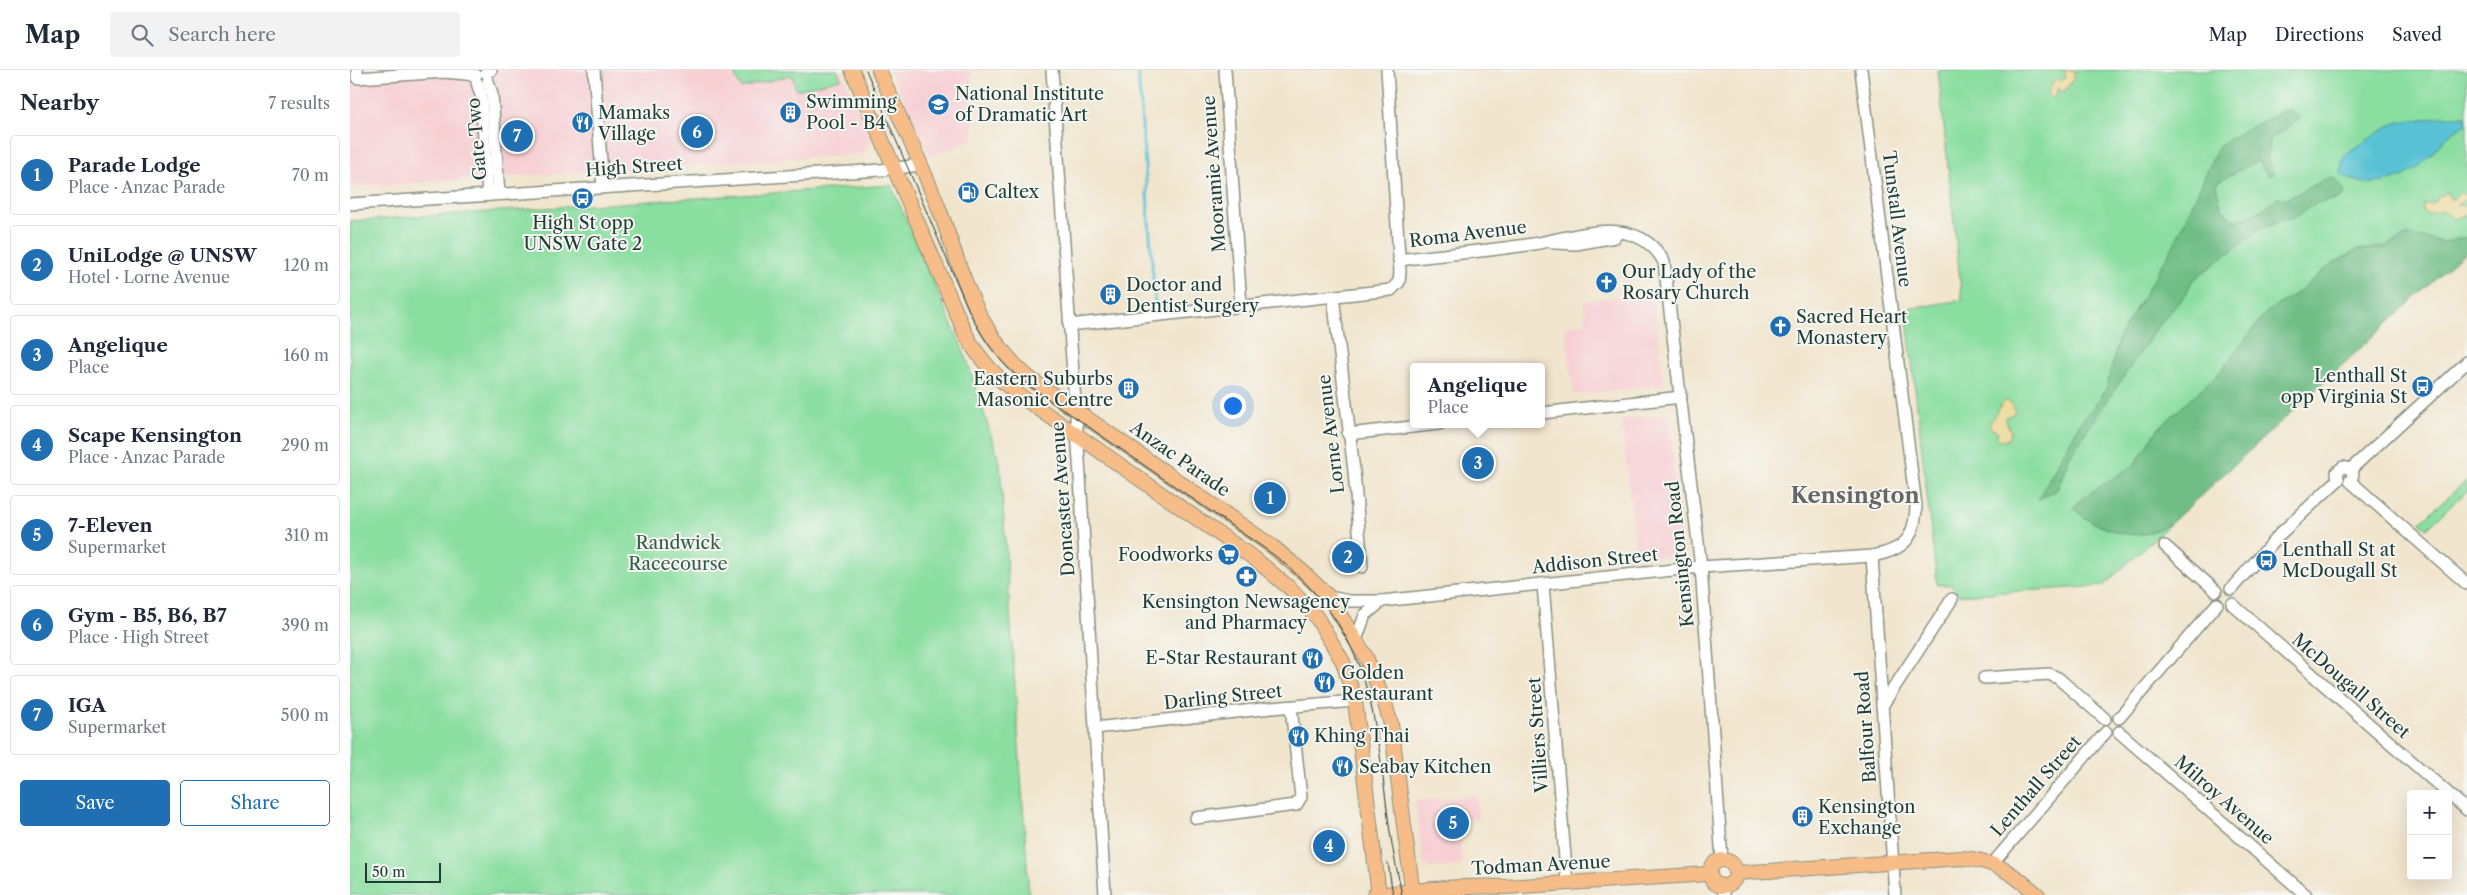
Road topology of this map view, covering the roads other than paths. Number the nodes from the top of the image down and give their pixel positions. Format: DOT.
graph roads {
  1 [pos="594,70"];
  2 [pos="852,70"];
  3 [pos="879,70"];
  4 [pos="1052,70"];
  5 [pos="1225,70"];
  6 [pos="1387,70"];
  7 [pos="1862,70"];
  8 [pos="357,74"];
  9 [pos="484,76"];
  10 [pos="920,165"];
  11 [pos="895,168"];
  12 [pos="603,187"];
  13 [pos="493,194"];
  14 [pos="350,204"];
  15 [pos="1656,249"];
  16 [pos="1399,260"];
  17 [pos="1333,296"];
  18 [pos="1241,306"];
  19 [pos="1069,325"];
  20 [pos="2467,362"];
  21 [pos="1681,397"];
  22 [pos="1074,408"];
  23 [pos="1545,413"];
  24 [pos="1410,427"];
  25 [pos="1076,434"];
  26 [pos="1348,434"];
  27 [pos="2351,469"];
  28 [pos="2338,480"];
  29 [pos="2350,481"];
  30 [pos="2164,546"];
  31 [pos="1872,556"];
  32 [pos="1362,567"];
  33 [pos="1701,567"];
  34 [pos="1543,584"];
  35 [pos="2467,584"];
  36 [pos="2231,589"];
  37 [pos="2216,591"];
  38 [pos="1329,597"];
  39 [pos="1952,599"];
  40 [pos="1382,602"];
  41 [pos="2217,604"];
  42 [pos="2232,604"];
  43 [pos="1356,640"];
  44 [pos="1984,678"];
  45 [pos="1355,701"];
  46 [pos="1882,706"];
  47 [pos="1291,707"];
  48 [pos="2105,718"];
  49 [pos="2119,718"];
  50 [pos="1095,728"];
  51 [pos="2106,732"];
  52 [pos="2119,732"];
  53 [pos="2467,810"];
  54 [pos="1196,818"];
  55 [pos="1722,860"];
  56 [pos="1892,862"];
  57 [pos="1993,863"];
  58 [pos="1736,873"];
  59 [pos="1709,874"];
  60 [pos="1567,884"];
  61 [pos="1724,891"];
  62 [pos="1413,893"];
  63 [pos="1105,895"];
  64 [pos="1374,895"];
  65 [pos="1379,895"];
  66 [pos="1895,895"];
  67 [pos="2038,895"];
  68 [pos="2306,895"];
  1 -- 12 [label="street"];
  2 -- 11 [label="main road"];
  3 -- 10 [label="main road, Anzac Parade"];
  4 -- 19 [label="street, Doncaster Avenue"];
  5 -- 18 [label="street, Mooramie Avenue"];
  6 -- 16 [label="street"];
  7 -- 31 [label="street, Tunstall Avenue"];
  8 -- 9 [label="street"];
  9 -- 13 [label="street, Gate Two"];
  10 -- 11 [label="street, High Street"];
  10 -- 22 [label="main road, Anzac Parade"];
  11 -- 12 [label="street, High Street"];
  11 -- 25 [label="main road"];
  12 -- 13 [label="street, High Street"];
  13 -- 14 [label="street, High Street"];
  15 -- 16 [label="street, Roma Avenue"];
  15 -- 21 [label="street, Kensington Road"];
  16 -- 17 [label="street, Roma Avenue"];
  17 -- 18 [label="street, Roma Avenue"];
  17 -- 26 [label="street, Lorne Avenue"];
  18 -- 19 [label="street, Roma Avenue"];
  19 -- 22 [label="street, Doncaster Avenue"];
  20 -- 27 [label="street"];
  21 -- 23 [label="street"];
  21 -- 33 [label="street, Kensington Road"];
  22 -- 25 [label="street, Doncaster Avenue"];
  22 -- 38 [label="main road, Anzac Parade"];
  24 -- 26 [label="street"];
  25 -- 45 [label="main road"];
  25 -- 50 [label="street, Doncaster Avenue"];
  26 -- 32 [label="street, Lorne Avenue"];
  27 -- 28 [label="street"];
  27 -- 29 [label="street"];
  28 -- 29 [label="street"];
  28 -- 36 [label="street"];
  29 -- 35 [label="street"];
  30 -- 37 [label="street"];
  31 -- 33 [label="street, Addison Street"];
  31 -- 46 [label="street, Balfour Road"];
  33 -- 34 [label="street, Addison Street"];
  33 -- 55 [label="street, Kensington Road"];
  34 -- 40 [label="street, Addison Street"];
  34 -- 60 [label="street, Villiers Street"];
  36 -- 37 [label="street"];
  36 -- 42 [label="street"];
  37 -- 41 [label="street"];
  38 -- 40 [label="street, Addison Street"];
  38 -- 43 [label="main road, Anzac Parade"];
  39 -- 46 [label="street"];
  40 -- 43 [label="street"];
  41 -- 42 [label="street"];
  41 -- 49 [label="street"];
  42 -- 53 [label="street, McDougall Street"];
  43 -- 62 [label="main road, Anzac Parade"];
  44 -- 48 [label="street"];
  45 -- 47 [label="street, Darling Street"];
  45 -- 65 [label="main road"];
  46 -- 56 [label="street, Balfour Road"];
  47 -- 50 [label="street, Darling Street"];
  47 -- 54 [label="street"];
  48 -- 49 [label="street"];
  48 -- 51 [label="street"];
  49 -- 52 [label="street"];
  50 -- 63 [label="street, Doncaster Avenue"];
  51 -- 52 [label="street"];
  51 -- 57 [label="street, Lenthall Street"];
  52 -- 68 [label="street, Milroy Avenue"];
  55 -- 58 [label="main road"];
  55 -- 59 [label="main road"];
  56 -- 57 [label="main road"];
  56 -- 58 [label="main road"];
  56 -- 66 [label="street, Balfour Road"];
  57 -- 67 [label="main road"];
  58 -- 61 [label="main road"];
  59 -- 60 [label="main road, Todman Avenue"];
  59 -- 61 [label="main road"];
  60 -- 62 [label="main road, Todman Avenue"];
  62 -- 65 [label="main road, Todman Avenue"];
  64 -- 65 [label="main road, Todman Avenue"];
}
